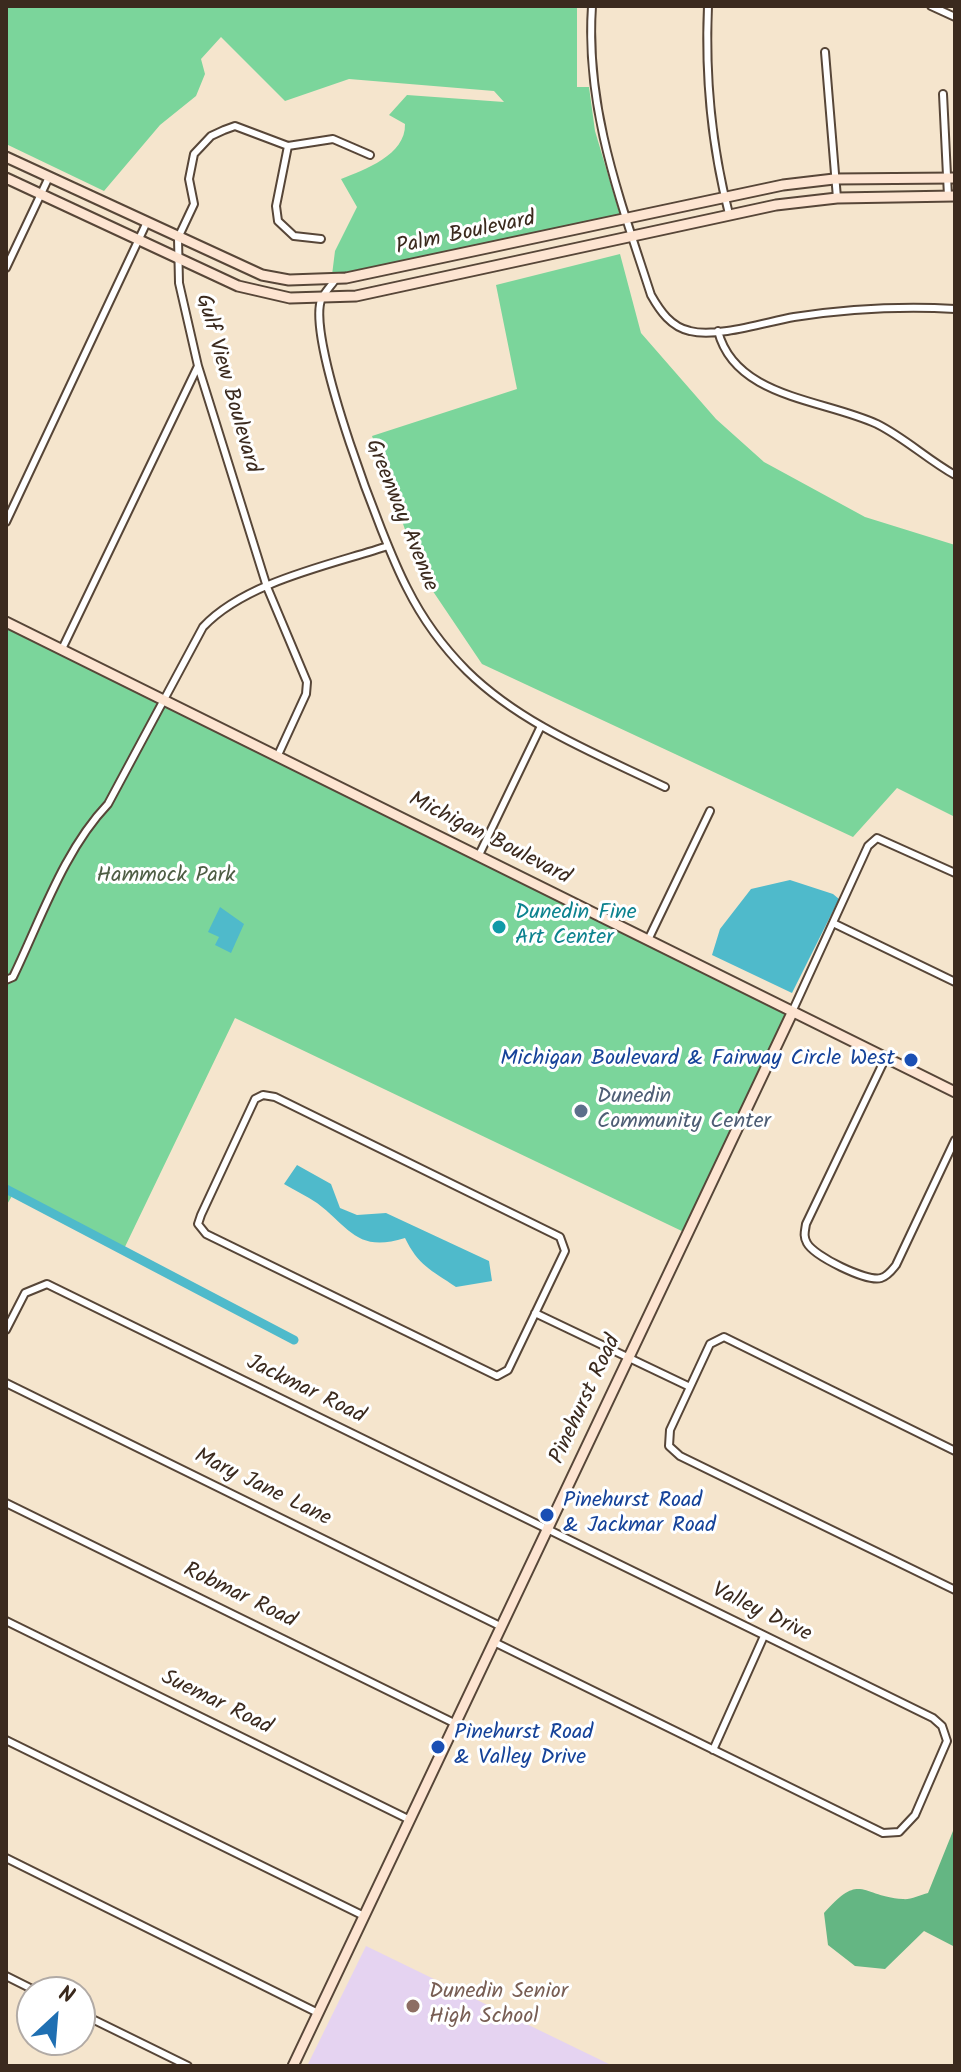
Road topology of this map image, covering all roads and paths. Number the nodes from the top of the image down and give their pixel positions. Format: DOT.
graph roads {
  1 [pos="592,6"];
  2 [pos="708,6"];
  3 [pos="931,6"];
  4 [pos="955,17"];
  5 [pos="825,52"];
  6 [pos="943,94"];
  7 [pos="288,146"];
  8 [pos="370,155"];
  9 [pos="6,157"];
  10 [pos="49,177"];
  11 [pos="6,178"];
  12 [pos="951,178"];
  13 [pos="834,179"];
  14 [pos="41,195"];
  15 [pos="724,195"];
  16 [pos="951,196"];
  17 [pos="837,198"];
  18 [pos="729,214"];
  19 [pos="626,219"];
  20 [pos="146,224"];
  21 [pos="632,235"];
  22 [pos="178,238"];
  23 [pos="321,239"];
  24 [pos="533,239"];
  25 [pos="139,241"];
  26 [pos="537,258"];
  27 [pos="179,260"];
  28 [pos="6,268"];
  29 [pos="335,280"];
  30 [pos="321,299"];
  31 [pos="955,309"];
  32 [pos="718,331"];
  33 [pos="198,366"];
  34 [pos="955,475"];
  35 [pos="6,522"];
  36 [pos="388,546"];
  37 [pos="267,587"];
  38 [pos="6,622"];
  39 [pos="62,649"];
  40 [pos="163,697"];
  41 [pos="541,726"];
  42 [pos="278,755"];
  43 [pos="665,787"];
  44 [pos="710,811"];
  45 [pos="479,855"];
  46 [pos="955,873"];
  47 [pos="833,923"];
  48 [pos="648,940"];
  49 [pos="6,980"];
  50 [pos="955,982"];
  51 [pos="792,1013"];
  52 [pos="885,1059"];
  53 [pos="955,1092"];
  54 [pos="955,1140"];
  55 [pos="535,1313"];
  56 [pos="6,1330"];
  57 [pos="627,1356"];
  58 [pos="6,1383"];
  59 [pos="690,1387"];
  60 [pos="955,1451"];
  61 [pos="6,1503"];
  62 [pos="548,1530"];
  63 [pos="955,1590"];
  64 [pos="6,1621"];
  65 [pos="502,1627"];
  66 [pos="764,1636"];
  67 [pos="494,1642"];
  68 [pos="456,1724"];
  69 [pos="6,1740"];
  70 [pos="713,1750"];
  71 [pos="410,1820"];
  72 [pos="6,1858"];
  73 [pos="364,1916"];
  74 [pos="318,2013"];
  75 [pos="96,2021"];
  76 [pos="188,2066"];
  77 [pos="293,2066"];
  1 -- 19 [label="street"];
  2 -- 15 [label="street"];
  3 -- 4 [label="street"];
  5 -- 13 [label="street"];
  6 -- 12 [label="street"];
  7 -- 8 [label="street, Gulf View Boulevard"];
  7 -- 22 [label="street, Gulf View Boulevard"];
  7 -- 23 [label="street"];
  9 -- 10 [label="street, Palm Boulevard"];
  10 -- 14 [label="street"];
  10 -- 20 [label="street, Palm Boulevard"];
  11 -- 14 [label="street, Palm Boulevard"];
  12 -- 13 [label="street, Palm Boulevard"];
  12 -- 16 [label="street"];
  13 -- 15 [label="street, Palm Boulevard"];
  13 -- 17 [label="street"];
  14 -- 25 [label="street, Palm Boulevard"];
  14 -- 28 [label="street"];
  15 -- 18 [label="street"];
  15 -- 19 [label="street, Palm Boulevard"];
  16 -- 17 [label="street, Palm Boulevard"];
  17 -- 18 [label="street, Palm Boulevard"];
  18 -- 21 [label="street, Palm Boulevard"];
  19 -- 21 [label="street"];
  19 -- 24 [label="street, Palm Boulevard"];
  20 -- 22 [label="street, Palm Boulevard"];
  20 -- 25 [label="street"];
  21 -- 26 [label="street, Palm Boulevard"];
  21 -- 32 [label="street"];
  22 -- 27 [label="street, Gulf View Boulevard"];
  22 -- 29 [label="street, Palm Boulevard"];
  24 -- 26 [label="street"];
  24 -- 29 [label="street, Palm Boulevard"];
  25 -- 27 [label="street, Palm Boulevard"];
  25 -- 35 [label="street"];
  26 -- 30 [label="street, Palm Boulevard"];
  27 -- 30 [label="street, Palm Boulevard"];
  27 -- 33 [label="street, Gulf View Boulevard"];
  29 -- 30 [label="street"];
  30 -- 36 [label="street, Greenway Avenue"];
  31 -- 32 [label="street"];
  32 -- 34 [label="street"];
  33 -- 37 [label="street, Gulf View Boulevard"];
  33 -- 39 [label="street"];
  36 -- 37 [label="street"];
  36 -- 41 [label="street, Greenway Avenue"];
  37 -- 40 [label="street"];
  37 -- 42 [label="street, Gulf View Boulevard"];
  38 -- 39 [label="street, Michigan Boulevard"];
  39 -- 40 [label="street, Michigan Boulevard"];
  40 -- 42 [label="street, Michigan Boulevard"];
  40 -- 49 [label="street"];
  41 -- 43 [label="street, Greenway Avenue"];
  41 -- 45 [label="street"];
  42 -- 45 [label="street, Michigan Boulevard"];
  44 -- 48 [label="street"];
  45 -- 48 [label="street, Michigan Boulevard"];
  46 -- 47 [label="street, Pinehurst Road"];
  47 -- 50 [label="street"];
  47 -- 51 [label="street, Pinehurst Road"];
  48 -- 51 [label="street, Michigan Boulevard"];
  51 -- 52 [label="street, Michigan Boulevard"];
  51 -- 57 [label="street, Pinehurst Road"];
  52 -- 53 [label="street, Michigan Boulevard"];
  52 -- 54 [label="street"];
  55 -- 55 [label="street"];
  55 -- 57 [label="street"];
  56 -- 62 [label="street, Jackmar Road"];
  57 -- 59 [label="street"];
  57 -- 62 [label="street, Pinehurst Road"];
  58 -- 65 [label="street, Mary Jane Lane"];
  59 -- 60 [label="street"];
  59 -- 63 [label="street"];
  61 -- 68 [label="street, Robmar Road"];
  62 -- 65 [label="street, Pinehurst Road"];
  62 -- 66 [label="street, Valley Drive"];
  64 -- 71 [label="street, Suemar Road"];
  65 -- 67 [label="street, Pinehurst Road"];
  66 -- 70 [label="street"];
  66 -- 70 [label="street, Valley Drive"];
  67 -- 68 [label="street, Pinehurst Road"];
  67 -- 70 [label="street"];
  68 -- 71 [label="street, Pinehurst Road"];
  69 -- 73 [label="street"];
  71 -- 73 [label="street, Pinehurst Road"];
  72 -- 74 [label="street"];
  73 -- 74 [label="street, Pinehurst Road"];
  74 -- 77 [label="street, Pinehurst Road"];
  75 -- 76 [label="street"];
}
